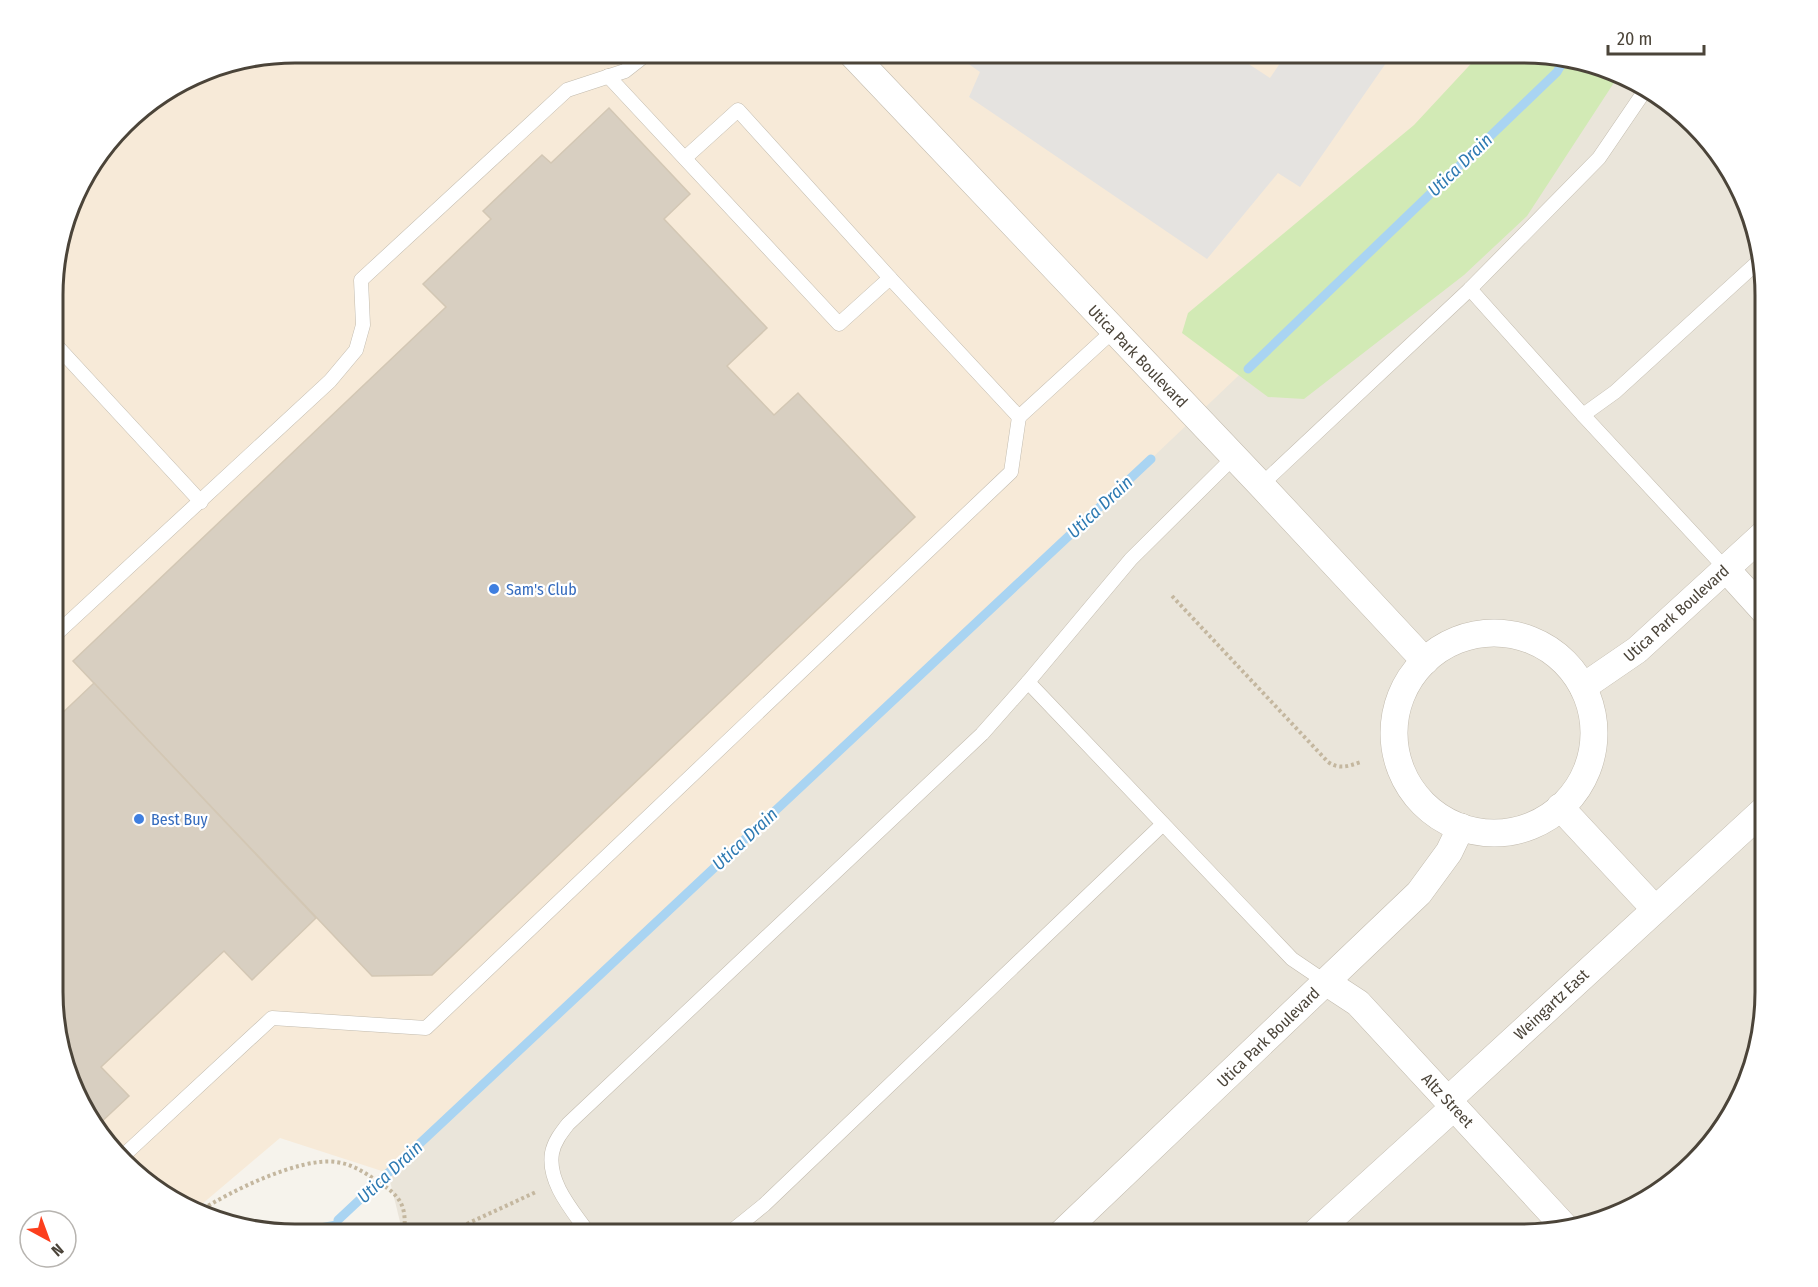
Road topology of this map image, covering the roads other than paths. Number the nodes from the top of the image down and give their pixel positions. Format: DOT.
graph roads {
  1 [pos="635,63"];
  2 [pos="860,63"];
  3 [pos="608,76"];
  4 [pos="1642,96"];
  5 [pos="685,158"];
  6 [pos="1753,266"];
  7 [pos="890,278"];
  8 [pos="1470,289"];
  9 [pos="1113,331"];
  10 [pos="63,353"];
  11 [pos="1583,415"];
  12 [pos="1019,417"];
  13 [pos="1234,457"];
  14 [pos="1261,485"];
  15 [pos="201,501"];
  16 [pos="1755,542"];
  17 [pos="1726,569"];
  18 [pos="1755,601"];
  19 [pos="63,627"];
  20 [pos="1425,661"];
  21 [pos="1028,682"];
  22 [pos="1583,687"];
  23 [pos="1560,807"];
  24 [pos="1755,818"];
  25 [pos="1163,824"];
  26 [pos="1461,827"];
  27 [pos="1655,909"];
  28 [pos="1326,982"];
  29 [pos="1451,1103"];
  30 [pos="127,1152"];
  31 [pos="1559,1221"];
  32 [pos="582,1224"];
  33 [pos="740,1224"];
  34 [pos="1080,1224"];
  35 [pos="1324,1224"];
  1 -- 3 [label="lane"];
  2 -- 9 [label="street, Utica Park Boulevard"];
  3 -- 5 [label="lane"];
  3 -- 15 [label="lane"];
  4 -- 8 [label="lane"];
  5 -- 7 [label="lane"];
  5 -- 7 [label="lane"];
  6 -- 11 [label="lane"];
  7 -- 12 [label="lane"];
  8 -- 11 [label="lane"];
  8 -- 14 [label="lane"];
  9 -- 12 [label="lane"];
  9 -- 13 [label="street, Utica Park Boulevard"];
  10 -- 15 [label="lane"];
  11 -- 17 [label="lane"];
  12 -- 30 [label="lane"];
  13 -- 14 [label="street, Utica Park Boulevard"];
  13 -- 21 [label="lane"];
  14 -- 20 [label="street, Utica Park Boulevard"];
  15 -- 19 [label="lane"];
  16 -- 17 [label="street, Utica Park Boulevard"];
  17 -- 18 [label="street"];
  17 -- 22 [label="street, Utica Park Boulevard"];
  20 -- 22 [label="street"];
  20 -- 26 [label="street"];
  21 -- 25 [label="lane"];
  21 -- 32 [label="lane"];
  22 -- 23 [label="street"];
  23 -- 26 [label="street"];
  23 -- 27 [label="street"];
  24 -- 27 [label="street, Weingartz East"];
  25 -- 28 [label="lane"];
  25 -- 33 [label="lane"];
  26 -- 28 [label="street, Utica Park Boulevard"];
  27 -- 29 [label="street, Weingartz East"];
  28 -- 29 [label="street, Altz Street"];
  28 -- 34 [label="street, Utica Park Boulevard"];
  29 -- 31 [label="street, Altz Street"];
  29 -- 35 [label="street, Weingartz East"];
}
